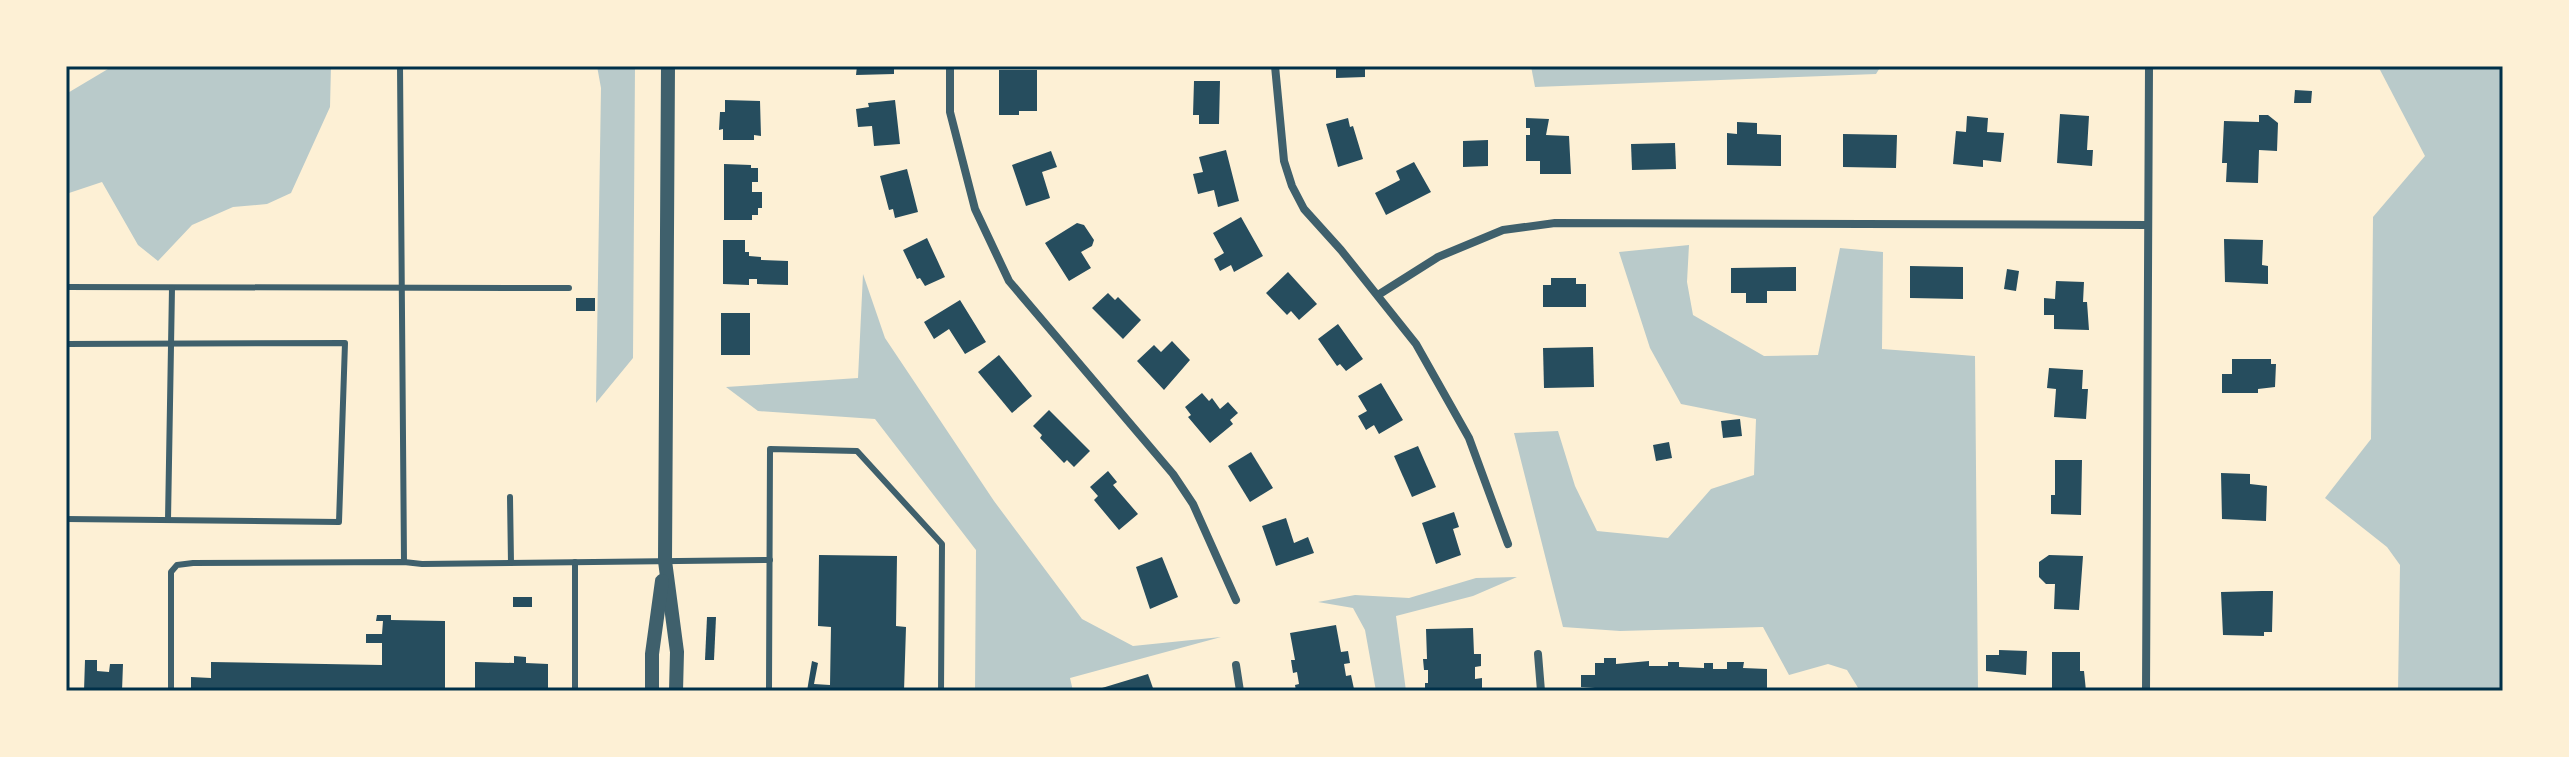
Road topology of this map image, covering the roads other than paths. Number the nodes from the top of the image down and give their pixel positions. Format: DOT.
graph roads {
  1 [pos="400,66"];
  2 [pos="668,66"];
  3 [pos="950,66"];
  4 [pos="1275,66"];
  5 [pos="2149,66"];
  6 [pos="2147,225"];
  7 [pos="66,287"];
  8 [pos="401,287"];
  9 [pos="172,288"];
  10 [pos="569,288"];
  11 [pos="1378,295"];
  12 [pos="66,344"];
  13 [pos="171,345"];
  14 [pos="510,497"];
  15 [pos="66,519"];
  16 [pos="168,520"];
  17 [pos="1508,544"];
  18 [pos="770,560"];
  19 [pos="665,561"];
  20 [pos="404,562"];
  21 [pos="575,562"];
  22 [pos="511,563"];
  23 [pos="1236,600"];
  24 [pos="1538,654"];
  25 [pos="1236,665"];
  26 [pos="171,691"];
  27 [pos="575,691"];
  28 [pos="652,691"];
  29 [pos="676,691"];
  30 [pos="769,691"];
  31 [pos="941,691"];
  32 [pos="1240,691"];
  33 [pos="1541,691"];
  34 [pos="2146,691"];
  1 -- 8 [label="lane"];
  2 -- 19 [label="street"];
  3 -- 23 [label="street"];
  4 -- 11 [label="street"];
  5 -- 6 [label="street"];
  6 -- 11 [label="street"];
  6 -- 34 [label="street"];
  7 -- 9 [label="lane"];
  8 -- 9 [label="lane"];
  8 -- 10 [label="lane"];
  8 -- 20 [label="lane"];
  9 -- 13 [label="lane"];
  11 -- 17 [label="street"];
  12 -- 13 [label="lane"];
  13 -- 16 [label="lane"];
  13 -- 16 [label="lane"];
  14 -- 22 [label="lane"];
  15 -- 16 [label="lane"];
  18 -- 19 [label="lane"];
  18 -- 30 [label="lane"];
  18 -- 31 [label="lane"];
  19 -- 21 [label="lane"];
  19 -- 28 [label="street"];
  19 -- 29 [label="street"];
  20 -- 22 [label="lane"];
  20 -- 26 [label="lane"];
  21 -- 22 [label="lane"];
  21 -- 27 [label="lane"];
  24 -- 33 [label="street"];
  25 -- 32 [label="street"];
}
